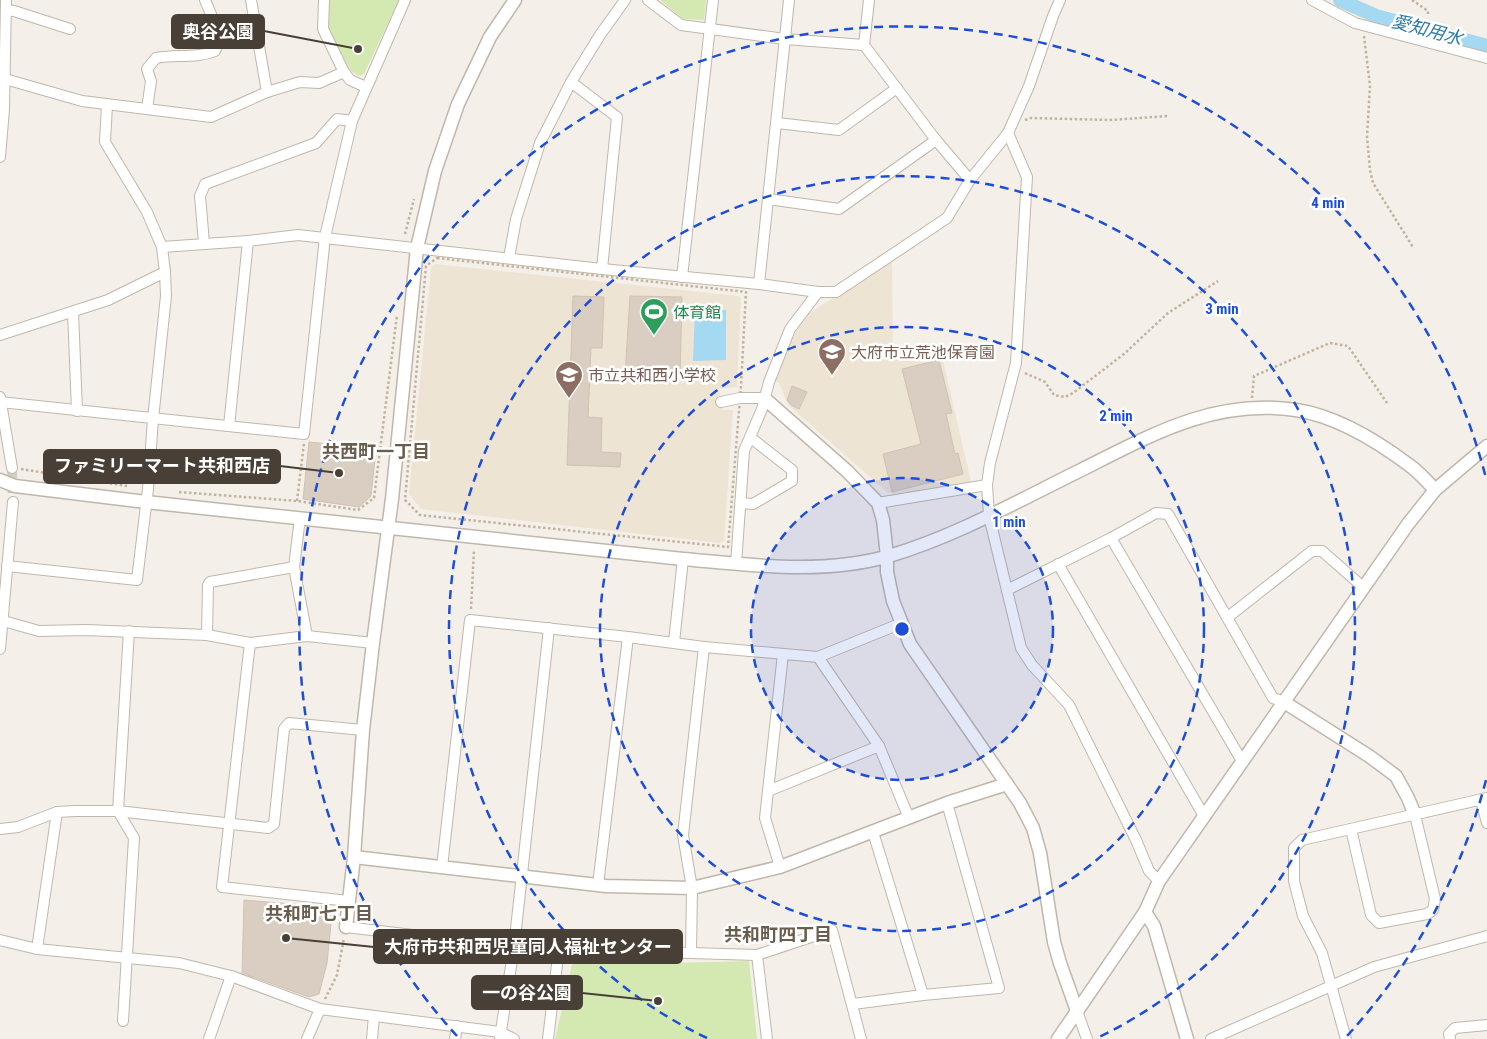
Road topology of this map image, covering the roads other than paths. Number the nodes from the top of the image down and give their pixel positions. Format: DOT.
graph roads {
  1 [pos="205,0"];
  2 [pos="251,0"];
  3 [pos="324,0"];
  4 [pos="405,0"];
  5 [pos="514,0"];
  6 [pos="625,0"];
  7 [pos="648,0"];
  8 [pos="713,0"];
  9 [pos="789,0"];
  10 [pos="869,0"];
  11 [pos="1060,0"];
  12 [pos="1312,0"];
  13 [pos="6,5"];
  14 [pos="70,29"];
  15 [pos="710,30"];
  16 [pos="785,39"];
  17 [pos="2,45"];
  18 [pos="864,46"];
  19 [pos="1487,58"];
  20 [pos="344,72"];
  21 [pos="5,79"];
  22 [pos="571,82"];
  23 [pos="366,87"];
  24 [pos="897,88"];
  25 [pos="267,92"];
  26 [pos="107,105"];
  27 [pos="2,109"];
  28 [pos="147,109"];
  29 [pos="352,121"];
  30 [pos="777,123"];
  31 [pos="1008,133"];
  32 [pos="936,140"];
  33 [pos="0,157"];
  34 [pos="970,180"];
  35 [pos="768,199"];
  36 [pos="325,237"];
  37 [pos="248,241"];
  38 [pos="204,243"];
  39 [pos="162,247"];
  40 [pos="417,248"];
  41 [pos="510,258"];
  42 [pos="602,269"];
  43 [pos="165,272"];
  44 [pos="682,277"];
  45 [pos="759,284"];
  46 [pos="818,292"];
  47 [pos="73,312"];
  48 [pos="0,335"];
  49 [pos="764,398"];
  50 [pos="0,399"];
  51 [pos="721,402"];
  52 [pos="77,411"];
  53 [pos="153,419"];
  54 [pos="229,426"];
  55 [pos="751,438"];
  56 [pos="1487,446"];
  57 [pos="12,468"];
  58 [pos="0,480"];
  59 [pos="986,485"];
  60 [pos="1436,490"];
  61 [pos="147,496"];
  62 [pos="13,502"];
  63 [pos="741,503"];
  64 [pos="878,503"];
  65 [pos="989,516"];
  66 [pos="300,518"];
  67 [pos="388,528"];
  68 [pos="1111,538"];
  69 [pos="887,556"];
  70 [pos="683,559"];
  71 [pos="736,564"];
  72 [pos="1058,564"];
  73 [pos="8,566"];
  74 [pos="294,567"];
  75 [pos="1363,587"];
  76 [pos="1007,590"];
  77 [pos="1228,618"];
  78 [pos="1,620"];
  79 [pos="902,623"];
  80 [pos="549,628"];
  81 [pos="129,632"];
  82 [pos="207,635"];
  83 [pos="307,636"];
  84 [pos="628,637"];
  85 [pos="674,642"];
  86 [pos="250,643"];
  87 [pos="372,643"];
  88 [pos="704,647"];
  89 [pos="0,649"];
  90 [pos="783,654"];
  91 [pos="818,657"];
  92 [pos="1284,702"];
  93 [pos="363,730"];
  94 [pos="879,746"];
  95 [pos="1242,761"];
  96 [pos="1007,784"];
  97 [pos="768,791"];
  98 [pos="1484,799"];
  99 [pos="947,803"];
  100 [pos="118,811"];
  101 [pos="56,812"];
  102 [pos="1415,815"];
  103 [pos="1204,816"];
  104 [pos="908,818"];
  105 [pos="1487,823"];
  106 [pos="230,824"];
  107 [pos="0,829"];
  108 [pos="1351,829"];
  109 [pos="873,832"];
  110 [pos="354,857"];
  111 [pos="442,867"];
  112 [pos="780,867"];
  113 [pos="522,876"];
  114 [pos="1159,881"];
  115 [pos="598,885"];
  116 [pos="692,888"];
  117 [pos="349,901"];
  118 [pos="1146,912"];
  119 [pos="346,927"];
  120 [pos="1487,936"];
  121 [pos="0,940"];
  122 [pos="514,947"];
  123 [pos="559,948"];
  124 [pos="37,949"];
  125 [pos="691,953"];
  126 [pos="757,955"];
  127 [pos="127,958"];
  128 [pos="231,976"];
  129 [pos="1331,986"];
  130 [pos="923,995"];
  131 [pos="853,1004"];
  132 [pos="320,1009"];
  133 [pos="1077,1011"];
  134 [pos="374,1016"];
  135 [pos="123,1021"];
  136 [pos="1487,1025"];
  137 [pos="457,1026"];
  138 [pos="500,1036"];
  139 [pos="209,1039"];
  140 [pos="307,1039"];
  141 [pos="372,1039"];
  142 [pos="455,1039"];
  143 [pos="514,1039"];
  144 [pos="548,1039"];
  145 [pos="767,1039"];
  146 [pos="861,1039"];
  147 [pos="1058,1039"];
  148 [pos="1086,1039"];
  149 [pos="1188,1039"];
  150 [pos="1211,1039"];
  151 [pos="1346,1039"];
  152 [pos="1450,1039"];
  1 -- 28 [label="street"];
  2 -- 25 [label="street"];
  3 -- 20 [label="street"];
  4 -- 23 [label="street"];
  5 -- 40 [label="street"];
  6 -- 22 [label="street"];
  7 -- 15 [label="street"];
  8 -- 15 [label="street"];
  9 -- 16 [label="street"];
  10 -- 18 [label="street"];
  11 -- 31 [label="street"];
  12 -- 19 [label="street"];
  13 -- 14 [label="street"];
  13 -- 17 [label="street"];
  15 -- 16 [label="street"];
  15 -- 44 [label="street"];
  16 -- 18 [label="street"];
  16 -- 30 [label="street"];
  17 -- 21 [label="street"];
  18 -- 24 [label="street"];
  20 -- 23 [label="street"];
  20 -- 25 [label="street"];
  21 -- 26 [label="street"];
  21 -- 27 [label="street"];
  22 -- 41 [label="street"];
  22 -- 42 [label="street"];
  23 -- 29 [label="street"];
  24 -- 30 [label="street"];
  24 -- 32 [label="street"];
  25 -- 28 [label="street"];
  26 -- 28 [label="street"];
  26 -- 39 [label="street"];
  27 -- 33 [label="street"];
  29 -- 36 [label="street"];
  29 -- 38 [label="street"];
  30 -- 35 [label="street"];
  31 -- 34 [label="street"];
  31 -- 59 [label="street"];
  32 -- 34 [label="street"];
  32 -- 35 [label="street"];
  34 -- 46 [label="street"];
  35 -- 45 [label="street"];
  36 -- 37 [label="street"];
  36 -- 40 [label="street"];
  36 -- 54 [label="street"];
  37 -- 38 [label="street"];
  37 -- 54 [label="street"];
  38 -- 39 [label="street"];
  39 -- 43 [label="street"];
  40 -- 41 [label="street"];
  40 -- 67 [label="street"];
  41 -- 42 [label="street"];
  42 -- 44 [label="street"];
  43 -- 47 [label="street"];
  43 -- 53 [label="street"];
  44 -- 45 [label="street"];
  45 -- 46 [label="street"];
  46 -- 49 [label="street"];
  47 -- 48 [label="street"];
  47 -- 52 [label="street"];
  49 -- 51 [label="street"];
  49 -- 55 [label="street"];
  49 -- 64 [label="street"];
  50 -- 52 [label="street"];
  50 -- 57 [label="street"];
  52 -- 53 [label="street"];
  53 -- 54 [label="street"];
  53 -- 61 [label="street"];
  55 -- 63 [label="street"];
  55 -- 63 [label="street"];
  56 -- 60 [label="street"];
  58 -- 61 [label="street"];
  59 -- 64 [label="street"];
  59 -- 65 [label="street"];
  60 -- 65 [label="street"];
  60 -- 75 [label="street"];
  61 -- 66 [label="street"];
  61 -- 73 [label="street"];
  62 -- 73 [label="street"];
  63 -- 71 [label="street"];
  64 -- 69 [label="street"];
  65 -- 69 [label="street"];
  65 -- 76 [label="street"];
  66 -- 67 [label="street"];
  66 -- 74 [label="street"];
  67 -- 70 [label="street"];
  67 -- 87 [label="street"];
  68 -- 72 [label="street"];
  68 -- 77 [label="street"];
  68 -- 95 [label="street"];
  69 -- 71 [label="street"];
  69 -- 79 [label="street"];
  70 -- 71 [label="street"];
  70 -- 85 [label="street"];
  72 -- 76 [label="street"];
  72 -- 103 [label="street"];
  73 -- 78 [label="street"];
  74 -- 82 [label="street"];
  74 -- 83 [label="street"];
  75 -- 77 [label="street"];
  75 -- 92 [label="street"];
  76 -- 114 [label="street"];
  77 -- 92 [label="street"];
  78 -- 81 [label="street"];
  78 -- 89 [label="street"];
  79 -- 91 [label="street"];
  79 -- 96 [label="street"];
  80 -- 84 [label="street"];
  80 -- 111 [label="street"];
  80 -- 113 [label="street"];
  81 -- 82 [label="street"];
  81 -- 100 [label="street"];
  82 -- 86 [label="street"];
  83 -- 86 [label="street"];
  83 -- 87 [label="street"];
  84 -- 85 [label="street"];
  84 -- 115 [label="street"];
  85 -- 88 [label="street"];
  86 -- 106 [label="street"];
  87 -- 93 [label="street"];
  88 -- 90 [label="street"];
  88 -- 116 [label="street"];
  90 -- 91 [label="street"];
  90 -- 97 [label="street"];
  91 -- 94 [label="street"];
  92 -- 95 [label="street"];
  92 -- 102 [label="street"];
  93 -- 106 [label="street"];
  93 -- 110 [label="street"];
  94 -- 97 [label="street"];
  94 -- 104 [label="street"];
  95 -- 103 [label="street"];
  96 -- 99 [label="street"];
  96 -- 133 [label="street"];
  97 -- 112 [label="street"];
  98 -- 102 [label="street"];
  98 -- 105 [label="street"];
  99 -- 104 [label="street"];
  99 -- 130 [label="street"];
  100 -- 101 [label="street"];
  100 -- 106 [label="street"];
  100 -- 127 [label="street"];
  101 -- 107 [label="street"];
  101 -- 124 [label="street"];
  102 -- 108 [label="street"];
  102 -- 108 [label="street"];
  103 -- 114 [label="street"];
  104 -- 109 [label="street"];
  106 -- 117 [label="street"];
  108 -- 129 [label="street"];
  109 -- 112 [label="street"];
  109 -- 130 [label="street"];
  110 -- 111 [label="street"];
  110 -- 117 [label="street"];
  111 -- 113 [label="street"];
  112 -- 116 [label="street"];
  113 -- 115 [label="street"];
  113 -- 122 [label="street"];
  114 -- 118 [label="street"];
  115 -- 116 [label="street"];
  116 -- 125 [label="street"];
  117 -- 119 [label="street"];
  118 -- 133 [label="street"];
  118 -- 149 [label="street"];
  119 -- 122 [label="street"];
  120 -- 129 [label="street"];
  121 -- 124 [label="street"];
  122 -- 123 [label="street"];
  122 -- 138 [label="street"];
  123 -- 125 [label="street"];
  123 -- 144 [label="street"];
  124 -- 127 [label="street"];
  125 -- 126 [label="street"];
  126 -- 131 [label="street"];
  126 -- 145 [label="street"];
  127 -- 128 [label="street"];
  127 -- 135 [label="street"];
  128 -- 132 [label="street"];
  128 -- 139 [label="street"];
  129 -- 150 [label="street"];
  129 -- 151 [label="street"];
  130 -- 131 [label="street"];
  131 -- 146 [label="street"];
  132 -- 134 [label="street"];
  132 -- 140 [label="street"];
  133 -- 147 [label="street"];
  133 -- 148 [label="street"];
  134 -- 137 [label="street"];
  134 -- 141 [label="street"];
  136 -- 152 [label="street"];
  137 -- 138 [label="street"];
  137 -- 142 [label="street"];
  138 -- 143 [label="street"];
}
